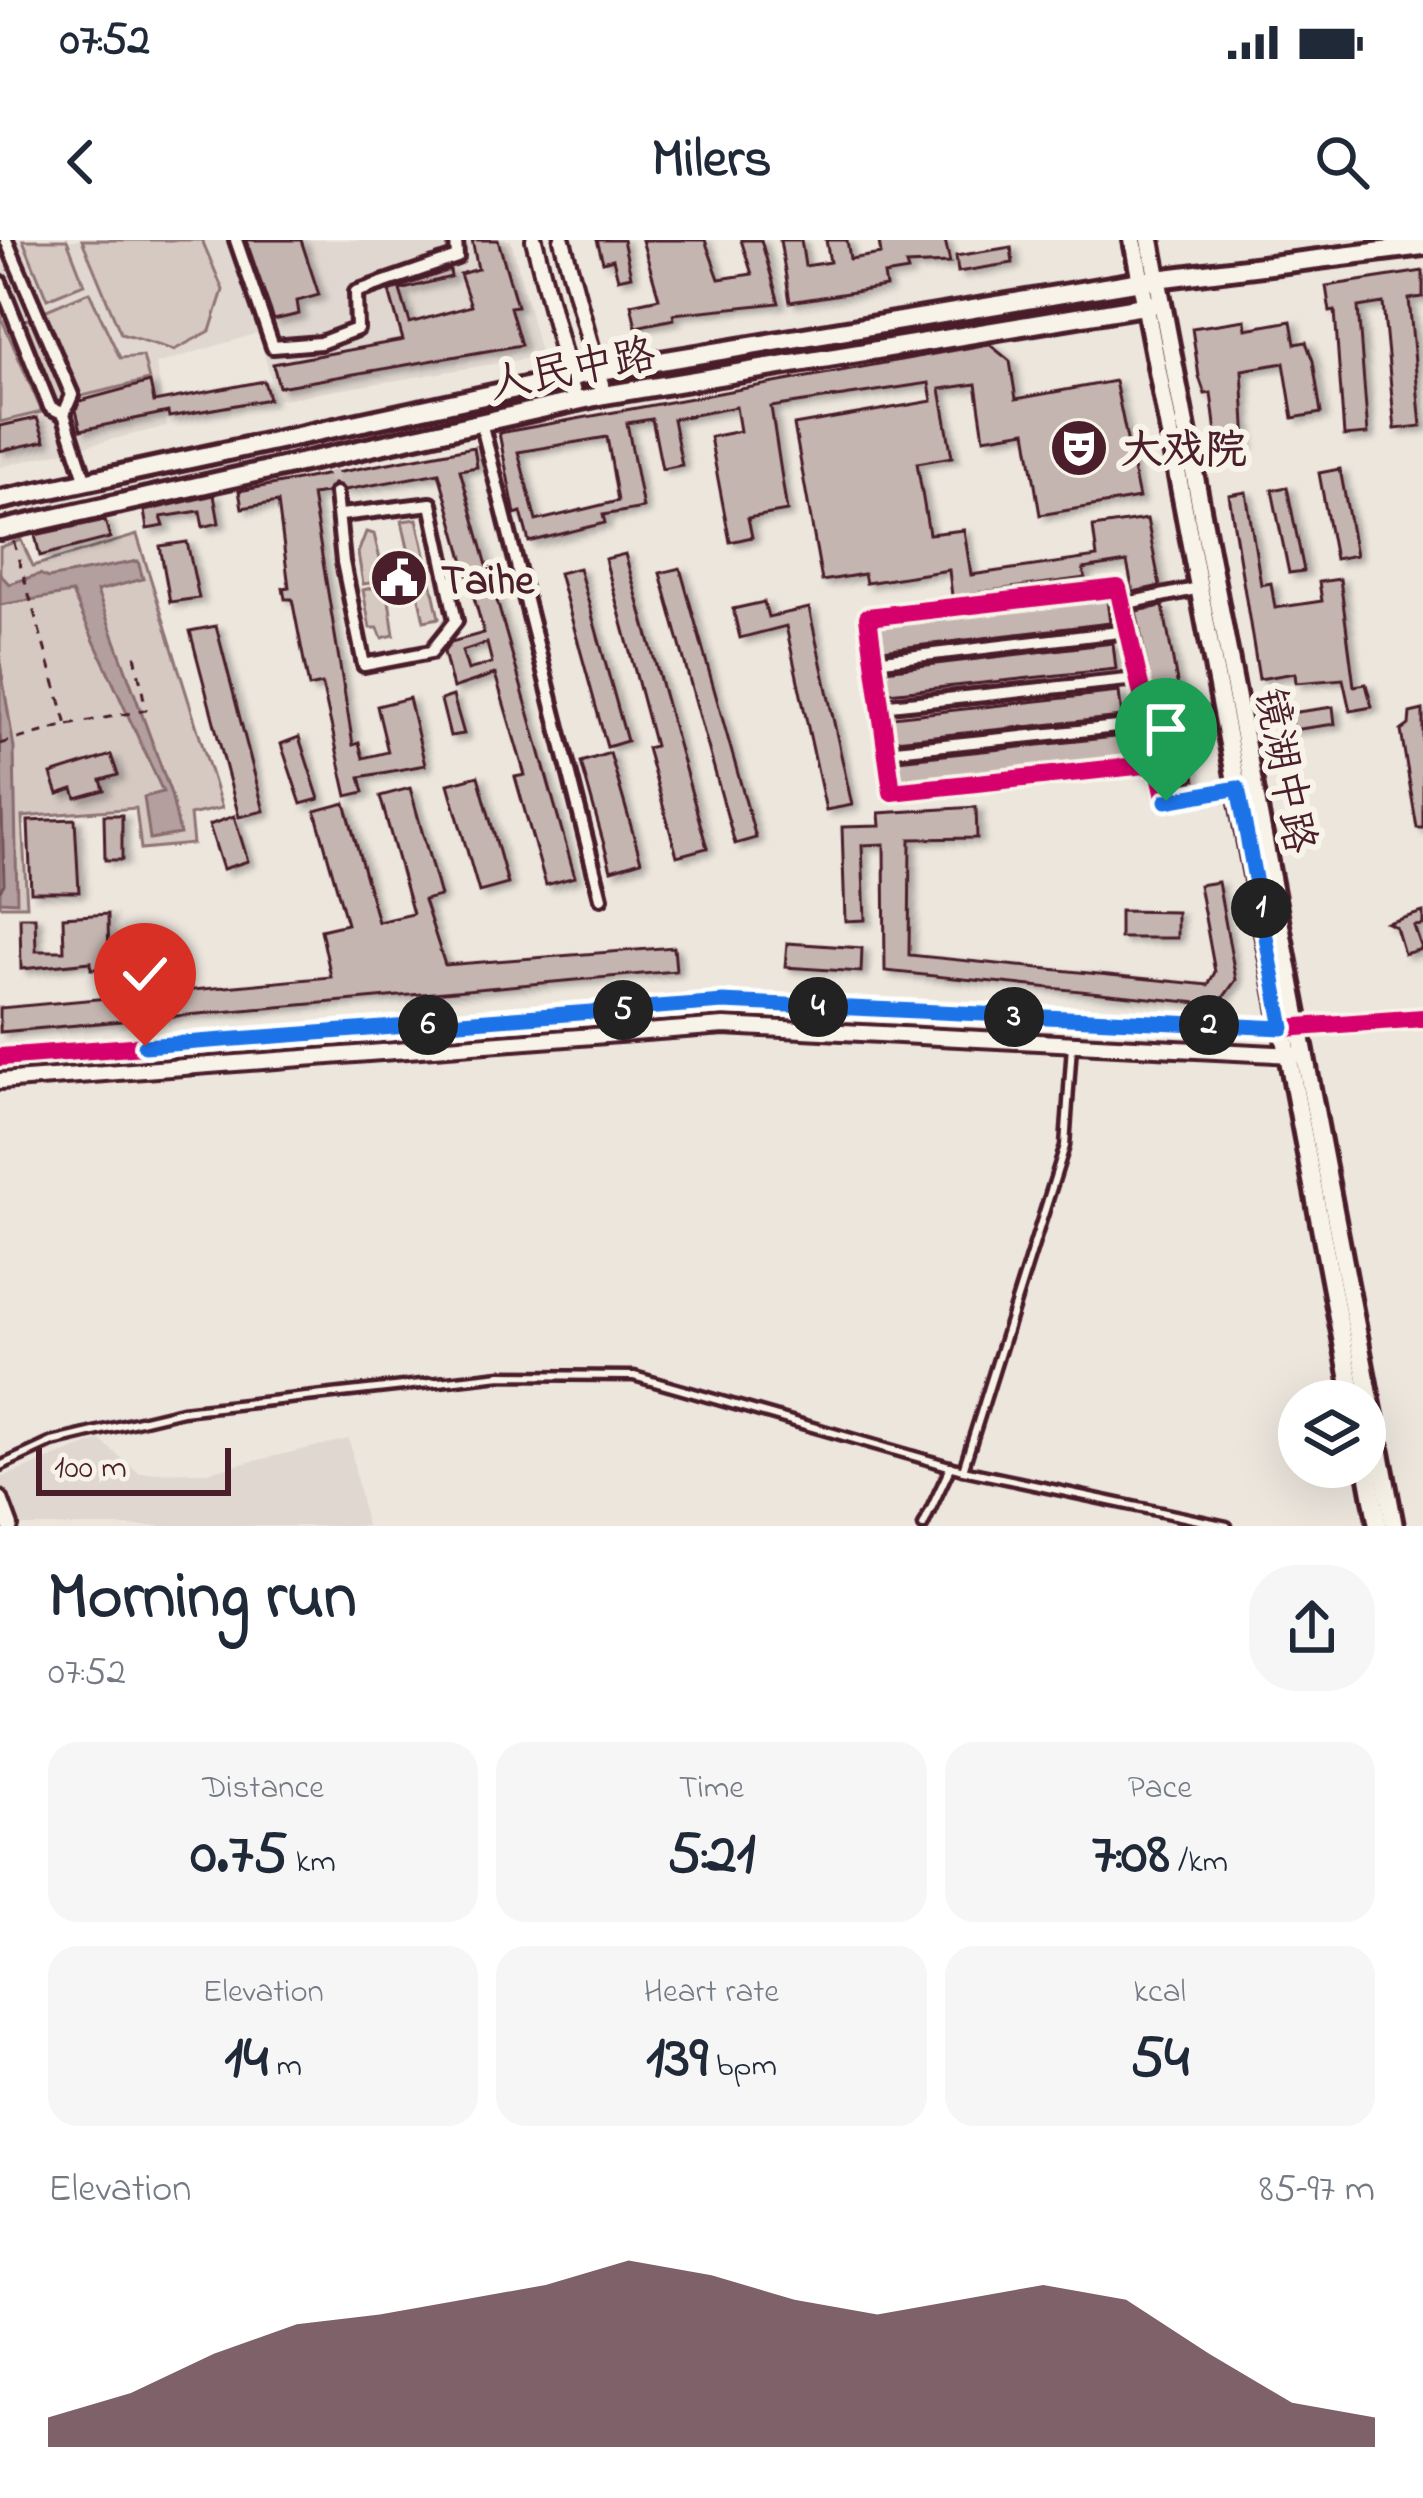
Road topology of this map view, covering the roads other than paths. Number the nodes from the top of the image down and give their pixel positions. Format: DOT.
graph roads {
  1 [pos="6,240"];
  2 [pos="236,240"];
  3 [pos="456,240"];
  4 [pos="534,240"];
  5 [pos="562,240"];
  6 [pos="1133,240"];
  7 [pos="1150,240"];
  8 [pos="1423,246"];
  9 [pos="1149,280"];
  10 [pos="0,282"];
  11 [pos="1154,304"];
  12 [pos="600,371"];
  13 [pos="570,377"];
  14 [pos="604,395"];
  15 [pos="575,401"];
  16 [pos="64,414"];
  17 [pos="481,422"];
  18 [pos="86,482"];
  19 [pos="337,493"];
  20 [pos="0,500"];
  21 [pos="341,515"];
  22 [pos="0,530"];
  23 [pos="1200,588"];
  24 [pos="1122,604"];
  25 [pos="1128,631"];
  26 [pos="874,661"];
  27 [pos="1137,679"];
  28 [pos="880,706"];
  29 [pos="1146,724"];
  30 [pos="886,751"];
  31 [pos="1155,764"];
  32 [pos="1238,788"];
  33 [pos="601,898"];
  34 [pos="1423,1018"];
  35 [pos="1292,1028"];
  36 [pos="1072,1044"];
  37 [pos="1296,1056"];
  38 [pos="0,1057"];
  39 [pos="0,1082"];
  40 [pos="1350,1380"];
  41 [pos="0,1466"];
  42 [pos="951,1466"];
  43 [pos="963,1470"];
  44 [pos="1371,1488"];
  45 [pos="0,1499"];
  46 [pos="10,1526"];
  47 [pos="923,1526"];
  48 [pos="1227,1526"];
  49 [pos="1378,1526"];
  50 [pos="1394,1526"];
  1 -- 16 [label="street"];
  2 -- 3 [label="street"];
  4 -- 13 [label="street"];
  5 -- 12 [label="street"];
  6 -- 9 [label="main road, 镜湖中路"];
  7 -- 9 [label="main road, 镜湖中路"];
  8 -- 9 [label="main road, 人民中路"];
  9 -- 11 [label="main road, 镜湖中路"];
  9 -- 12 [label="main road, 人民中路"];
  10 -- 16 [label="street"];
  11 -- 14 [label="main road, 人民中路"];
  11 -- 23 [label="main road, 镜湖中路"];
  11 -- 35 [label="main road, 镜湖中路"];
  12 -- 13 [label="main road, 人民中路"];
  12 -- 14 [label="street"];
  13 -- 15 [label="street"];
  13 -- 18 [label="main road, 人民中路"];
  14 -- 15 [label="main road, 人民中路"];
  15 -- 17 [label="main road, 人民中路"];
  16 -- 18 [label="street"];
  17 -- 22 [label="main road, 人民中路"];
  17 -- 33 [label="street"];
  18 -- 20 [label="main road, 人民中路"];
  19 -- 21 [label="street"];
  21 -- 21 [label="street"];
  23 -- 24 [label="street"];
  23 -- 32 [label="main road, 镜湖中路"];
  24 -- 25 [label="street"];
  24 -- 26 [label="street"];
  25 -- 26 [label="street"];
  25 -- 27 [label="street"];
  26 -- 28 [label="street"];
  27 -- 28 [label="street"];
  27 -- 29 [label="street"];
  28 -- 30 [label="street"];
  29 -- 30 [label="street"];
  29 -- 31 [label="street"];
  30 -- 31 [label="street"];
  31 -- 32 [label="street"];
  32 -- 35 [label="main road, 镜湖中路"];
  34 -- 35 [label="street"];
  35 -- 37 [label="main road, 镜湖中路"];
  35 -- 38 [label="street"];
  36 -- 37 [label="street"];
  36 -- 39 [label="street"];
  36 -- 43 [label="lane"];
  37 -- 40 [label="main road, 镜湖中路"];
  37 -- 50 [label="main road, 镜湖中路"];
  41 -- 42 [label="lane"];
  42 -- 43 [label="lane"];
  42 -- 47 [label="lane"];
  43 -- 48 [label="lane"];
  44 -- 49 [label="main road"];
  45 -- 46 [label="street"];
}
